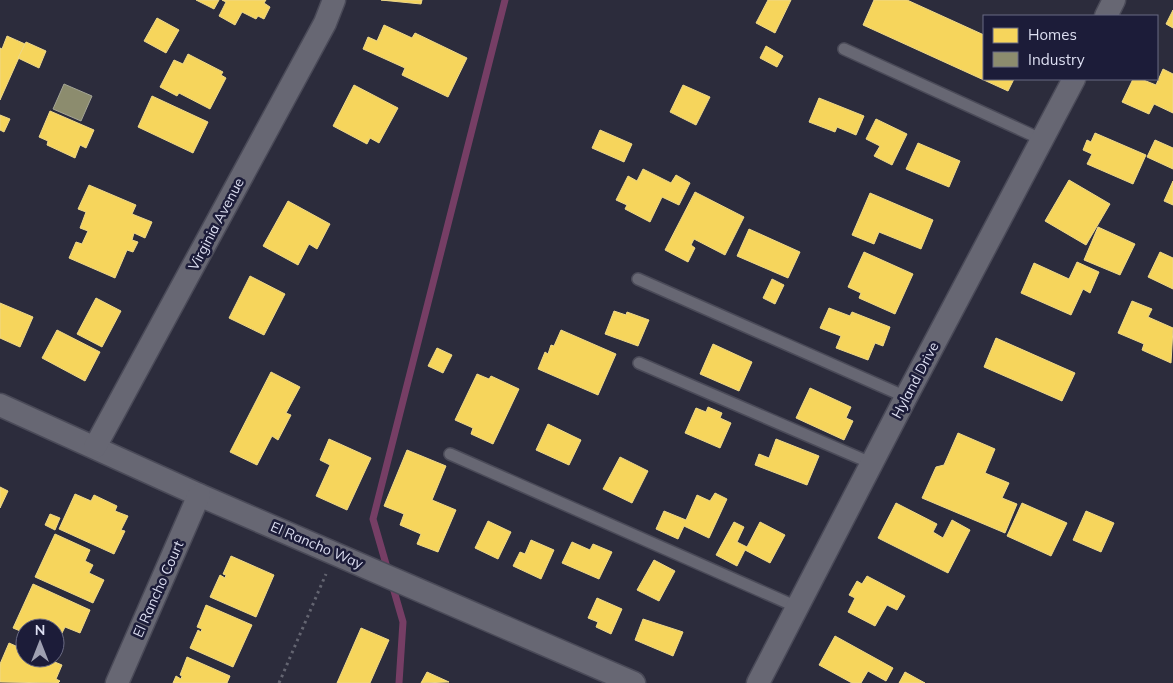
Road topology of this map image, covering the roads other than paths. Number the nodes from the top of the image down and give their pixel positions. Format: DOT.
graph roads {
  1 [pos="334,0"];
  2 [pos="1114,0"];
  3 [pos="1106,15"];
  4 [pos="844,49"];
  5 [pos="1073,80"];
  6 [pos="1043,140"];
  7 [pos="638,279"];
  8 [pos="639,364"];
  9 [pos="906,396"];
  10 [pos="0,405"];
  11 [pos="94,447"];
  12 [pos="450,454"];
  13 [pos="871,464"];
  14 [pos="199,495"];
  15 [pos="797,607"];
  16 [pos="117,683"];
  17 [pos="634,683"];
  18 [pos="758,683"];
  1 -- 11 [label="street, Virginia Avenue"];
  2 -- 3 [label="street"];
  4 -- 6 [label="lane"];
  5 -- 6 [label="street, Hyland Drive"];
  6 -- 9 [label="street, Hyland Drive"];
  7 -- 9 [label="lane"];
  8 -- 13 [label="lane"];
  9 -- 13 [label="street, Hyland Drive"];
  10 -- 11 [label="street, El Rancho Way"];
  11 -- 14 [label="street, El Rancho Way"];
  12 -- 15 [label="lane"];
  13 -- 15 [label="street, Hyland Drive"];
  14 -- 16 [label="street, El Rancho Court"];
  14 -- 17 [label="street, El Rancho Way"];
  15 -- 18 [label="street, Hyland Drive"];
}
